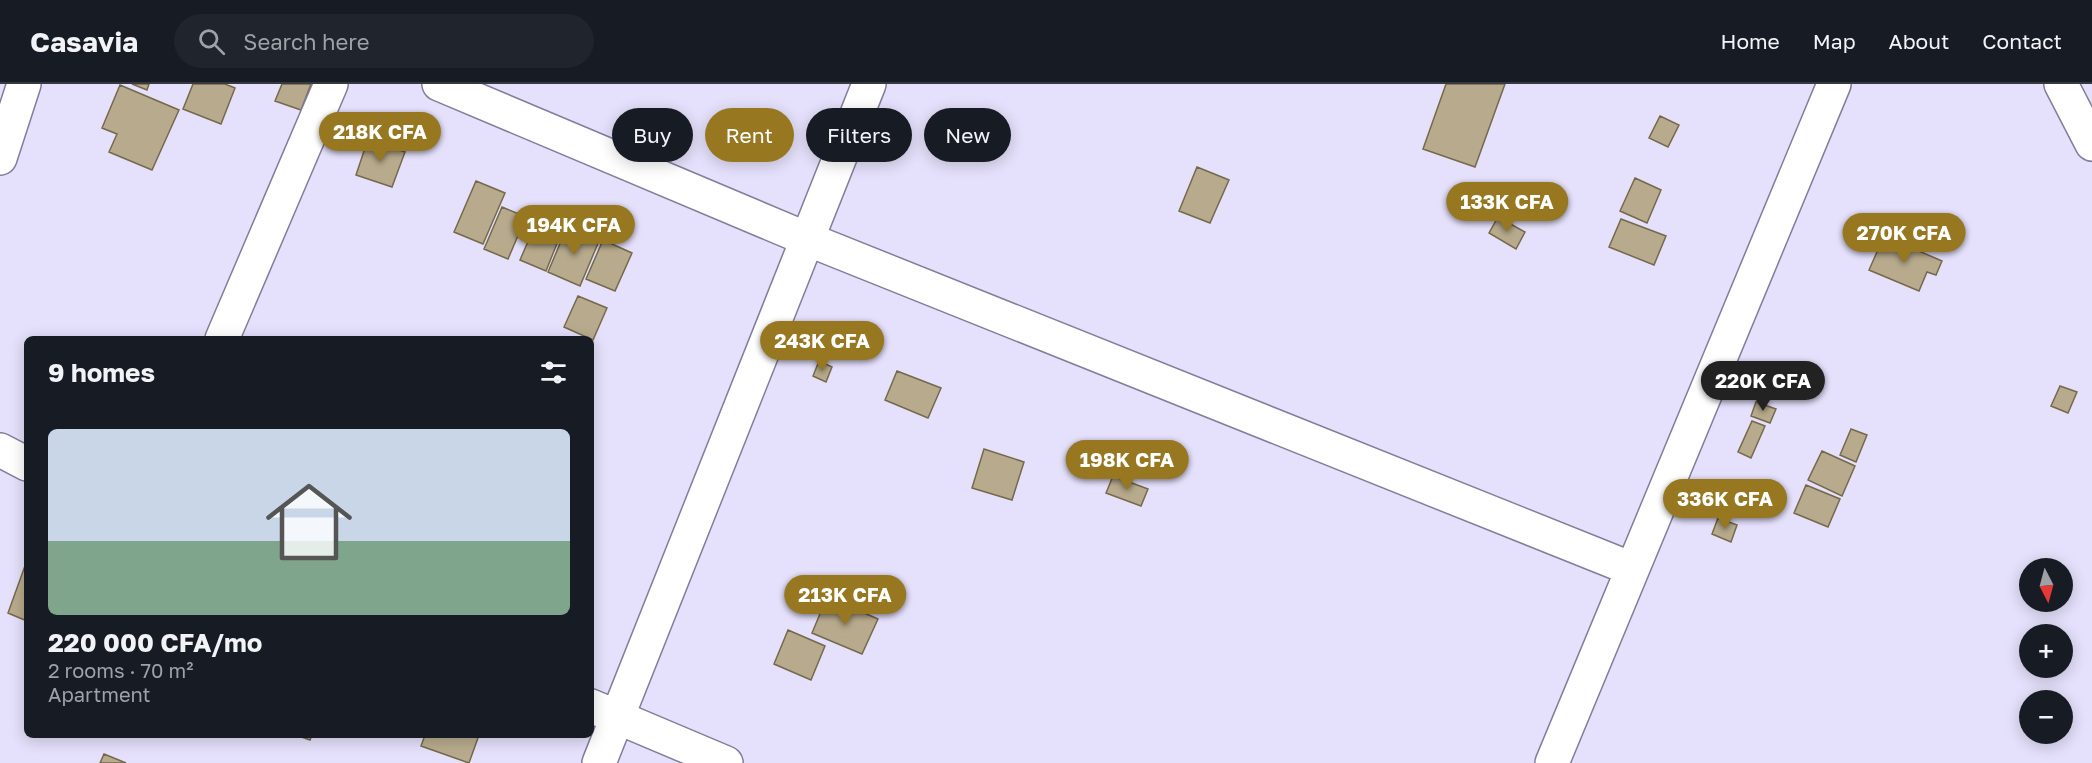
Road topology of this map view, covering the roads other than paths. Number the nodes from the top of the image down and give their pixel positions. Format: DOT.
graph roads {
  1 [pos="24,84"];
  2 [pos="331,84"];
  3 [pos="439,84"];
  4 [pos="869,84"];
  5 [pos="1834,84"];
  6 [pos="2061,84"];
  7 [pos="2091,145"];
  8 [pos="0,158"];
  9 [pos="807,239"];
  10 [pos="223,336"];
  11 [pos="0,450"];
  12 [pos="24,462"];
  13 [pos="1632,570"];
  14 [pos="604,711"];
  15 [pos="599,763"];
  16 [pos="726,763"];
  17 [pos="1552,763"];
  1 -- 8 [label="street"];
  2 -- 10 [label="street"];
  3 -- 9 [label="street"];
  4 -- 9 [label="street"];
  5 -- 13 [label="street"];
  6 -- 7 [label="street"];
  9 -- 13 [label="street"];
  9 -- 14 [label="street"];
  11 -- 12 [label="street"];
  13 -- 17 [label="street"];
  14 -- 15 [label="street"];
  14 -- 16 [label="street"];
}
